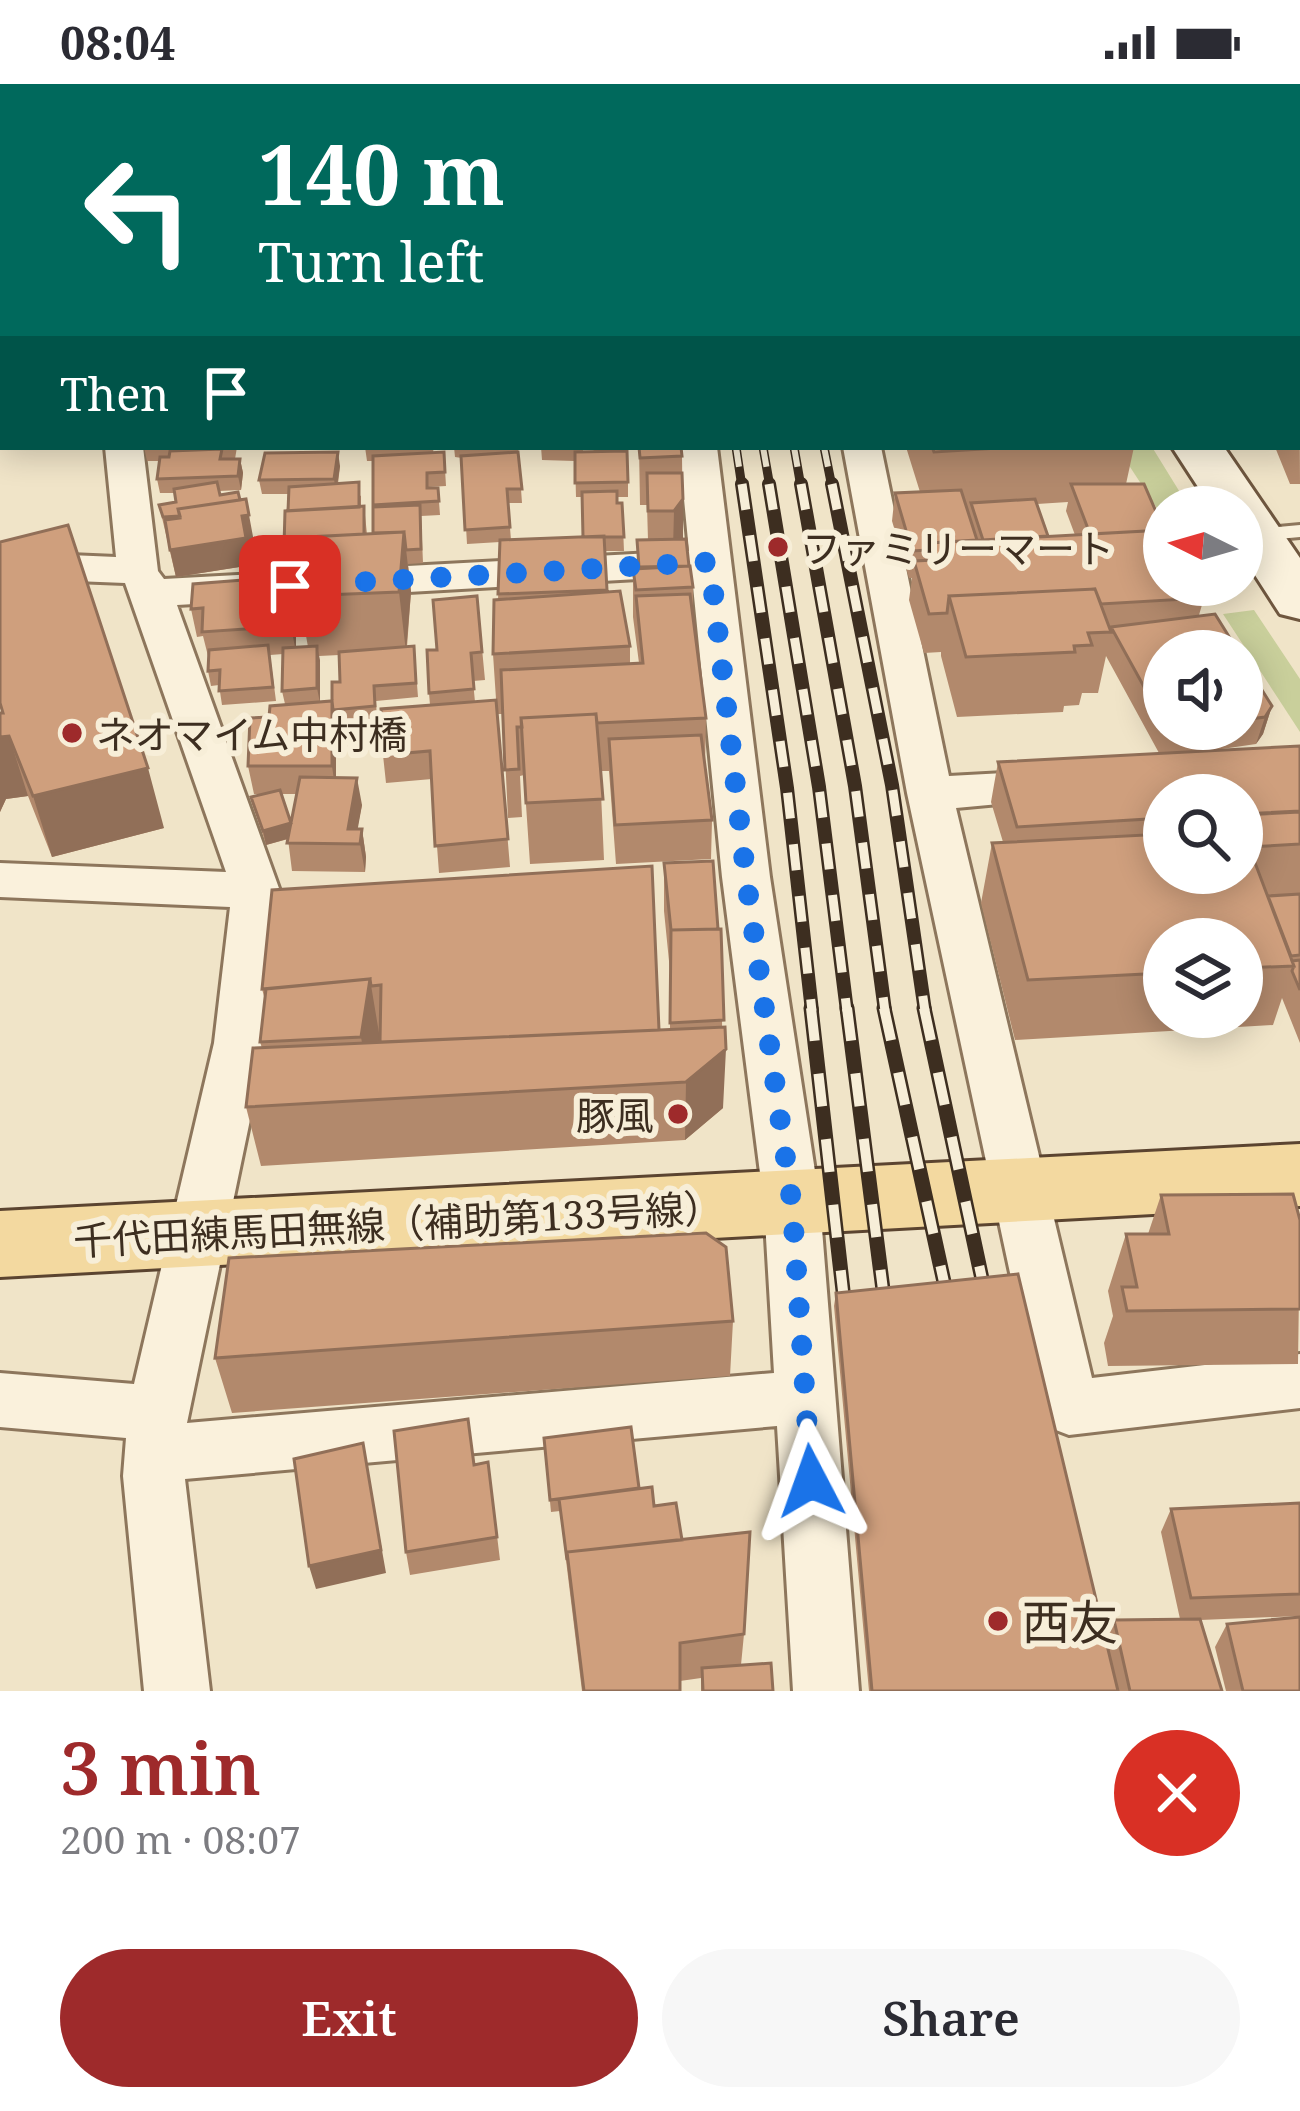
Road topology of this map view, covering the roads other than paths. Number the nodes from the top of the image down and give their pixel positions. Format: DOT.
graph roads {
  1 [pos="124,450"];
  2 [pos="698,450"];
  3 [pos="863,450"];
  4 [pos="1200,450"];
  5 [pos="1230,486"];
  6 [pos="1263,529"];
  7 [pos="710,562"];
  8 [pos="0,565"];
  9 [pos="145,582"];
  10 [pos="1300,601"];
  11 [pos="1092,784"];
  12 [pos="930,794"];
  13 [pos="0,880"];
  14 [pos="267,901"];
  15 [pos="1300,1175"];
  16 [pos="1017,1187"];
  17 [pos="792,1204"];
  18 [pos="197,1232"];
  19 [pos="0,1244"];
  20 [pos="1300,1382"];
  21 [pos="805,1397"];
  22 [pos="0,1400"];
  23 [pos="156,1433"];
  24 [pos="177,1691"];
  25 [pos="826,1691"];
  1 -- 9 [label="street"];
  2 -- 7 [label="street"];
  3 -- 12 [label="street"];
  4 -- 5 [label="main road"];
  6 -- 10 [label="main road"];
  7 -- 9 [label="street"];
  7 -- 17 [label="street"];
  8 -- 9 [label="street"];
  9 -- 14 [label="street"];
  11 -- 12 [label="street"];
  12 -- 16 [label="street"];
  13 -- 14 [label="street"];
  14 -- 18 [label="street"];
  15 -- 16 [label="main road, 千代田練馬田無線（補助第133号線）"];
  16 -- 17 [label="main road, 千代田練馬田無線（補助第133号線）"];
  16 -- 20 [label="street"];
  17 -- 18 [label="main road, 千代田練馬田無線（補助第133号線）"];
  17 -- 21 [label="street"];
  18 -- 19 [label="main road, 千代田練馬田無線（補助第133号線）"];
  18 -- 23 [label="street"];
  21 -- 23 [label="street"];
  21 -- 25 [label="street"];
  22 -- 23 [label="street"];
  23 -- 24 [label="street"];
}
